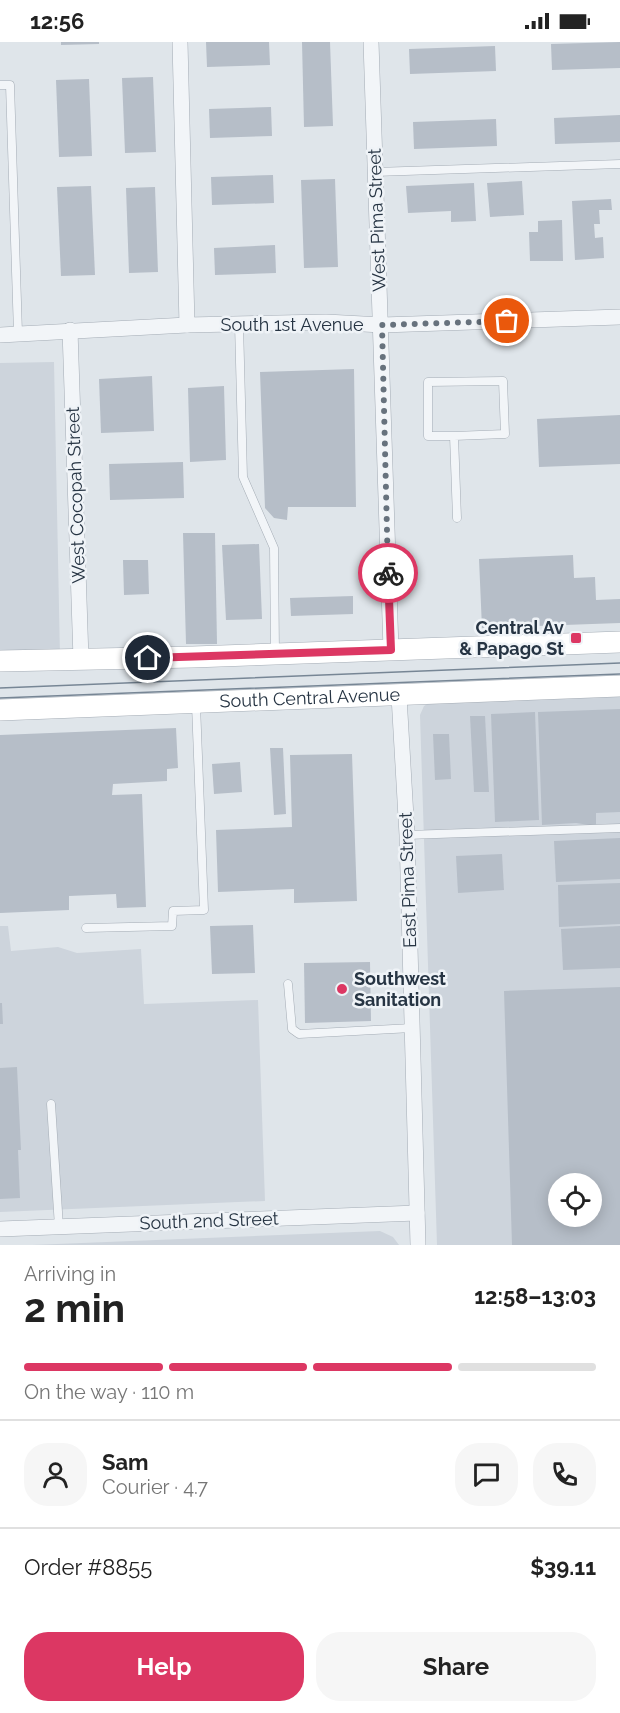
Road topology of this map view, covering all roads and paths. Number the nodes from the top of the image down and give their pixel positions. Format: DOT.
graph roads {
  1 [pos="180,42"];
  2 [pos="371,42"];
  3 [pos="0,85"];
  4 [pos="620,164"];
  5 [pos="375,172"];
  6 [pos="620,317"];
  7 [pos="239,324"];
  8 [pos="187,325"];
  9 [pos="382,325"];
  10 [pos="70,330"];
  11 [pos="18,333"];
  12 [pos="0,334"];
  13 [pos="454,436"];
  14 [pos="457,518"];
  15 [pos="620,642"];
  16 [pos="391,650"];
  17 [pos="275,654"];
  18 [pos="81,659"];
  19 [pos="0,661"];
  20 [pos="620,686"];
  21 [pos="399,696"];
  22 [pos="196,704"];
  23 [pos="0,710"];
  24 [pos="620,828"];
  25 [pos="407,834"];
  26 [pos="86,928"];
  27 [pos="288,984"];
  28 [pos="412,1028"];
  29 [pos="51,1104"];
  30 [pos="417,1213"];
  31 [pos="59,1227"];
  32 [pos="0,1229"];
  33 [pos="418,1245"];
  1 -- 8 [label="street"];
  2 -- 5 [label="street, West Pima Street"];
  3 -- 11 [label="lane"];
  4 -- 5 [label="lane"];
  5 -- 9 [label="street, West Pima Street"];
  6 -- 9 [label="street, South 1st Avenue"];
  7 -- 8 [label="street, South 1st Avenue"];
  7 -- 9 [label="street, South 1st Avenue"];
  7 -- 17 [label="lane"];
  8 -- 10 [label="street, South 1st Avenue"];
  9 -- 16 [label="street, West Pima Street"];
  10 -- 11 [label="street, South 1st Avenue"];
  10 -- 18 [label="street, West Cocopah Street"];
  11 -- 12 [label="street, South 1st Avenue"];
  13 -- 13 [label="lane"];
  13 -- 14 [label="lane"];
  15 -- 16 [label="main road"];
  16 -- 17 [label="main road"];
  17 -- 18 [label="main road"];
  18 -- 19 [label="main road"];
  20 -- 21 [label="main road, South Central Avenue"];
  21 -- 22 [label="main road, South Central Avenue"];
  21 -- 25 [label="street, East Pima Street"];
  22 -- 23 [label="main road, South Central Avenue"];
  22 -- 26 [label="lane"];
  24 -- 25 [label="lane"];
  25 -- 28 [label="street, East Pima Street"];
  27 -- 28 [label="lane"];
  28 -- 30 [label="street, East Pima Street"];
  29 -- 31 [label="lane"];
  30 -- 31 [label="street, South 2nd Street"];
  30 -- 33 [label="street, East Pima Street"];
  31 -- 32 [label="street, South 2nd Street"];
}
